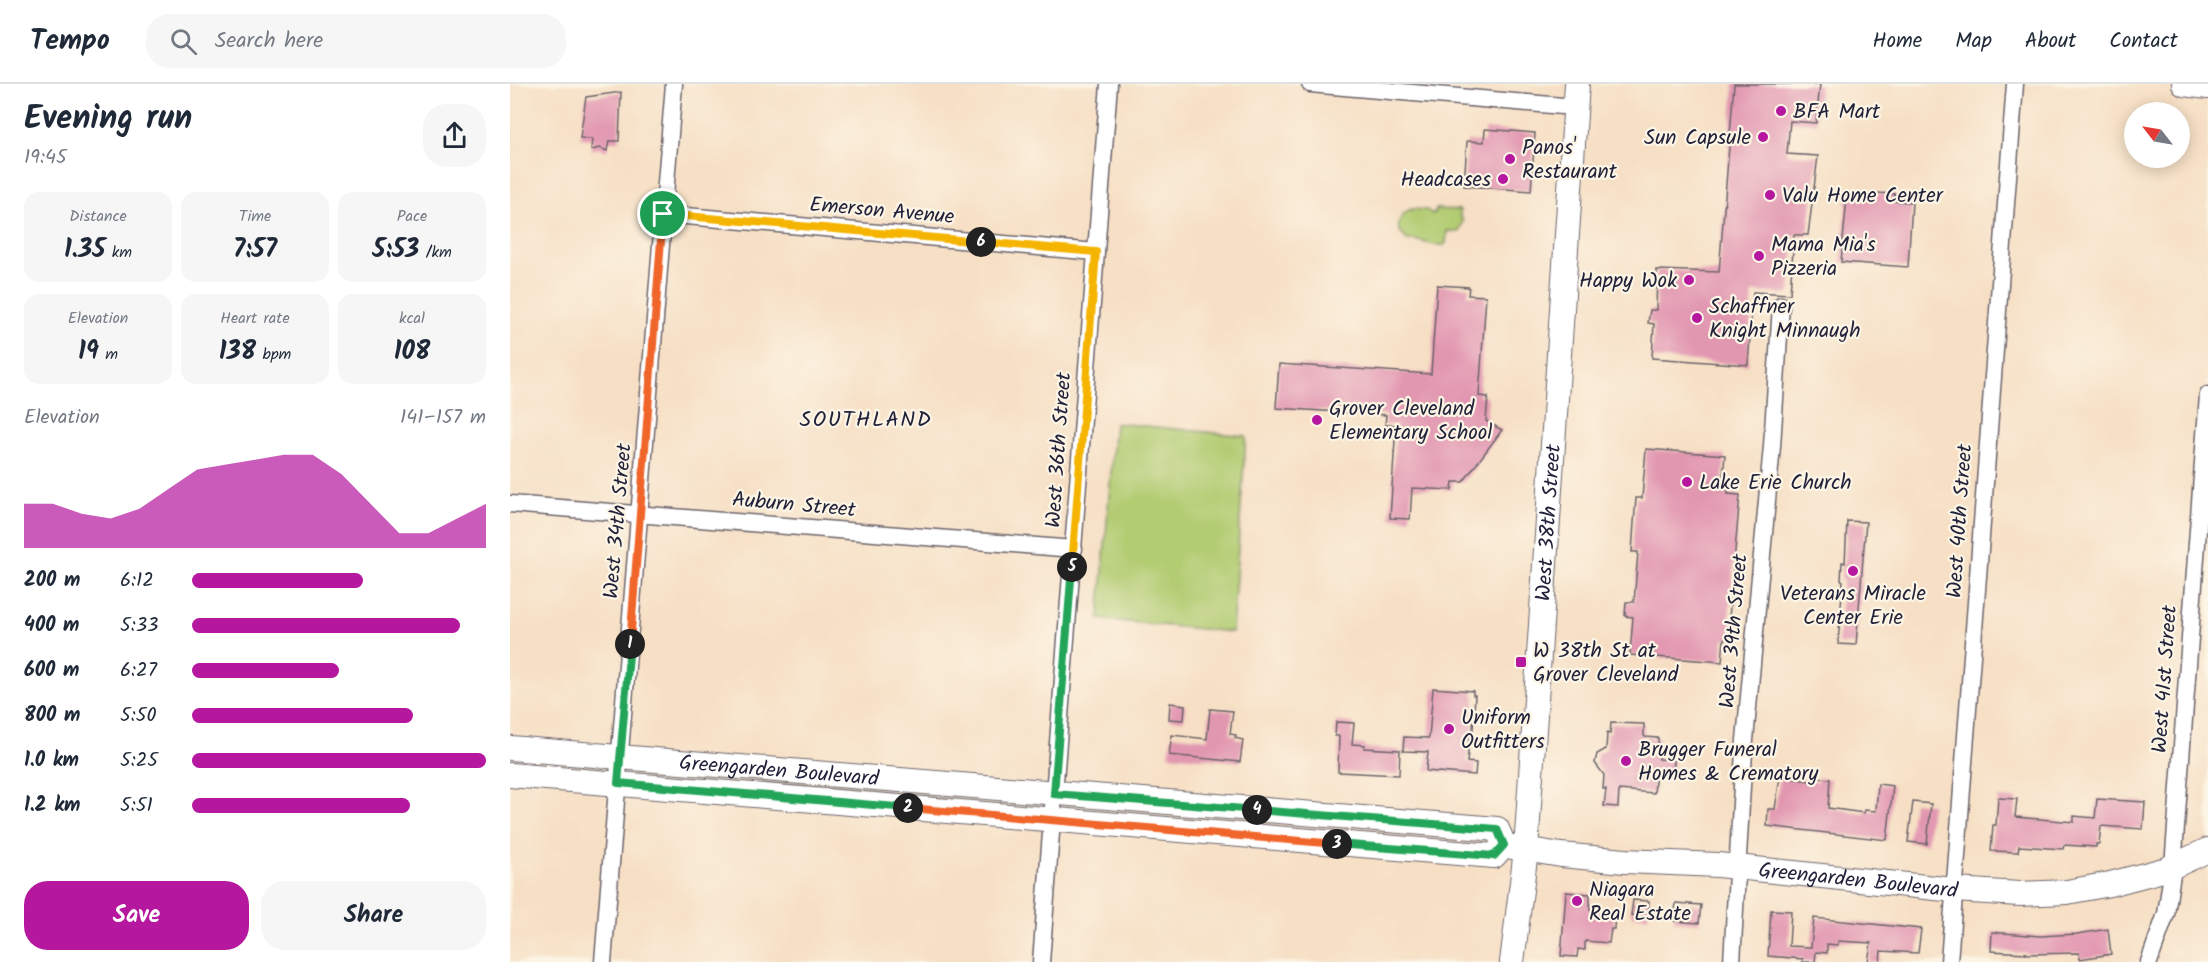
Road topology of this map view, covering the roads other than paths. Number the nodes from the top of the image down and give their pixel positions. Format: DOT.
graph roads {
  1 [pos="674,84"];
  2 [pos="1109,84"];
  3 [pos="1310,84"];
  4 [pos="2015,84"];
  5 [pos="2184,84"];
  6 [pos="1334,85"];
  7 [pos="2208,87"];
  8 [pos="1576,96"];
  9 [pos="663,214"];
  10 [pos="1096,252"];
  11 [pos="1781,304"];
  12 [pos="2208,396"];
  13 [pos="510,504"];
  14 [pos="640,514"];
  15 [pos="1074,549"];
  16 [pos="510,748"];
  17 [pos="621,756"];
  18 [pos="510,775"];
  19 [pos="618,783"];
  20 [pos="1054,794"];
  21 [pos="1052,820"];
  22 [pos="1515,848"];
  23 [pos="2208,850"];
  24 [pos="1738,867"];
  25 [pos="2173,867"];
  26 [pos="1954,890"];
  27 [pos="603,962"];
  28 [pos="1041,962"];
  29 [pos="1512,962"];
  30 [pos="1732,962"];
  31 [pos="1949,962"];
  32 [pos="2149,962"];
  1 -- 9 [label="street, West 34th Street"];
  2 -- 10 [label="street, West 36th Street"];
  3 -- 6 [label="street"];
  4 -- 26 [label="street, West 40th Street"];
  5 -- 7 [label="street"];
  6 -- 8 [label="street"];
  8 -- 22 [label="street, West 38th Street"];
  9 -- 10 [label="street, Emerson Avenue"];
  9 -- 14 [label="street, West 34th Street"];
  10 -- 15 [label="street, West 36th Street"];
  11 -- 24 [label="street, West 39th Street"];
  12 -- 25 [label="street, West 41st Street"];
  13 -- 14 [label="street, Auburn Street"];
  14 -- 15 [label="street, Auburn Street"];
  14 -- 17 [label="street, West 34th Street"];
  15 -- 20 [label="street, West 36th Street"];
  16 -- 17 [label="street, Greengarden Boulevard"];
  17 -- 19 [label="street, West 34th Street"];
  17 -- 20 [label="street, Greengarden Boulevard"];
  18 -- 19 [label="street, Greengarden Boulevard"];
  19 -- 21 [label="street, Greengarden Boulevard"];
  19 -- 27 [label="street, West 34th Street"];
  20 -- 21 [label="street, West 36th Street"];
  20 -- 22 [label="street, Greengarden Boulevard"];
  21 -- 22 [label="street, Greengarden Boulevard"];
  21 -- 28 [label="street, West 36th Street"];
  22 -- 24 [label="street, Greengarden Boulevard"];
  22 -- 29 [label="street, West 38th Street"];
  23 -- 25 [label="street, Greengarden Boulevard"];
  24 -- 26 [label="street, Greengarden Boulevard"];
  24 -- 30 [label="street, West 39th Street"];
  25 -- 26 [label="street, Greengarden Boulevard"];
  25 -- 32 [label="street, West 41st Street"];
  26 -- 31 [label="street, West 40th Street"];
}
